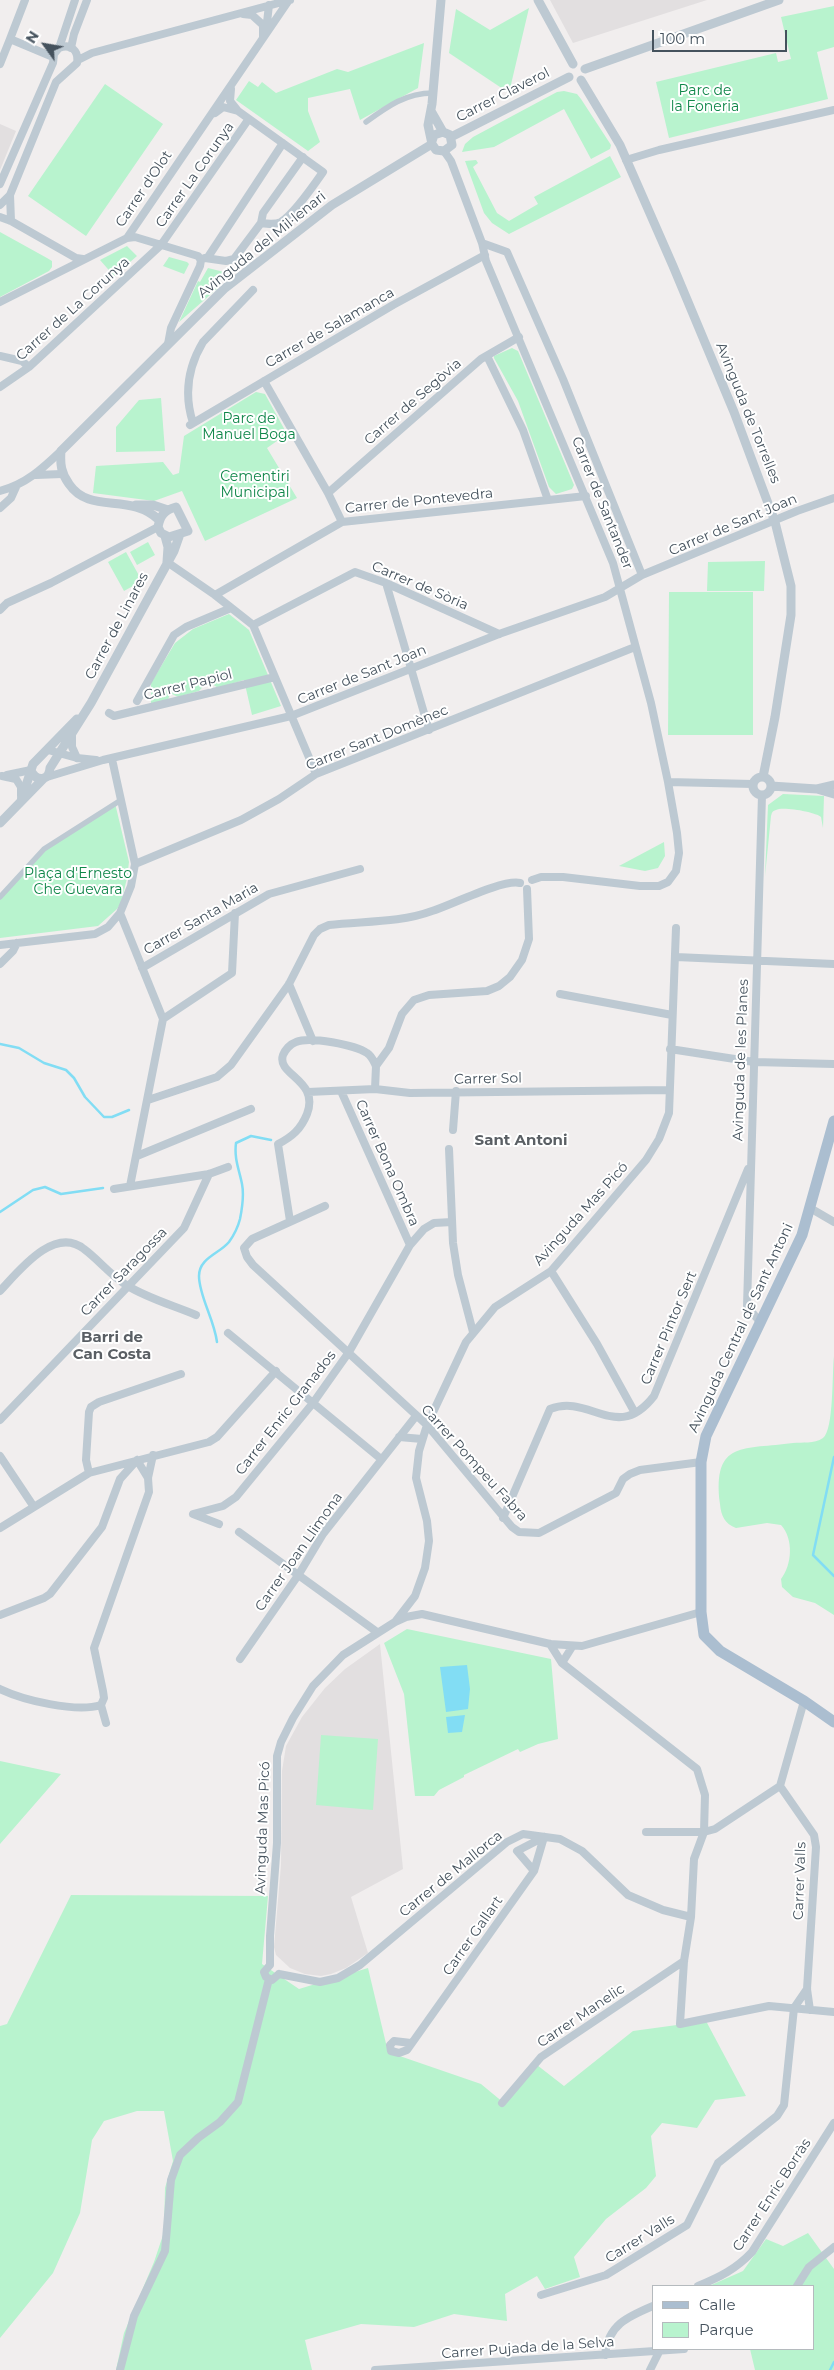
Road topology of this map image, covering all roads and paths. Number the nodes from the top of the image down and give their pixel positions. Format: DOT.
graph roads {
  1 [pos="25,0"];
  2 [pos="75,0"];
  3 [pos="87,0"];
  4 [pos="290,0"];
  5 [pos="441,0"];
  6 [pos="538,0"];
  7 [pos="774,3"];
  8 [pos="273,4"];
  9 [pos="238,14"];
  10 [pos="272,27"];
  11 [pos="263,38"];
  12 [pos="10,39"];
  13 [pos="59,48"];
  14 [pos="71,48"];
  15 [pos="53,60"];
  16 [pos="78,60"];
  17 [pos="0,64"];
  18 [pos="573,64"];
  19 [pos="585,69"];
  20 [pos="65,72"];
  21 [pos="569,77"];
  22 [pos="581,80"];
  23 [pos="233,83"];
  24 [pos="433,93"];
  25 [pos="834,110"];
  26 [pos="238,111"];
  27 [pos="431,111"];
  28 [pos="209,118"];
  29 [pos="248,120"];
  30 [pos="366,122"];
  31 [pos="447,134"];
  32 [pos="283,143"];
  33 [pos="432,143"];
  34 [pos="444,152"];
  35 [pos="303,158"];
  36 [pos="626,160"];
  37 [pos="0,184"];
  38 [pos="10,195"];
  39 [pos="0,207"];
  40 [pos="0,217"];
  41 [pos="11,221"];
  42 [pos="261,223"];
  43 [pos="127,238"];
  44 [pos="482,243"];
  45 [pos="161,245"];
  46 [pos="485,255"];
  47 [pos="204,258"];
  48 [pos="83,259"];
  49 [pos="253,290"];
  50 [pos="0,302"];
  51 [pos="519,337"];
  52 [pos="168,344"];
  53 [pos="0,356"];
  54 [pos="487,356"];
  55 [pos="29,366"];
  56 [pos="264,381"];
  57 [pos="0,388"];
  58 [pos="62,451"];
  59 [pos="62,474"];
  60 [pos="36,475"];
  61 [pos="16,487"];
  62 [pos="0,491"];
  63 [pos="328,493"];
  64 [pos="586,496"];
  65 [pos="834,498"];
  66 [pos="548,500"];
  67 [pos="133,506"];
  68 [pos="0,508"];
  69 [pos="168,510"];
  70 [pos="342,522"];
  71 [pos="775,522"];
  72 [pos="158,524"];
  73 [pos="180,534"];
  74 [pos="165,536"];
  75 [pos="167,562"];
  76 [pos="642,575"];
  77 [pos="386,582"];
  78 [pos="621,587"];
  79 [pos="215,595"];
  80 [pos="0,598"];
  81 [pos="7,603"];
  82 [pos="231,608"];
  83 [pos="0,610"];
  84 [pos="253,625"];
  85 [pos="499,634"];
  86 [pos="635,647"];
  87 [pos="411,669"];
  88 [pos="275,677"];
  89 [pos="137,701"];
  90 [pos="91,703"];
  91 [pos="108,713"];
  92 [pos="292,716"];
  93 [pos="429,730"];
  94 [pos="72,734"];
  95 [pos="48,750"];
  96 [pos="60,753"];
  97 [pos="77,758"];
  98 [pos="112,759"];
  99 [pos="103,760"];
  100 [pos="37,761"];
  101 [pos="31,770"];
  102 [pos="47,774"];
  103 [pos="316,774"];
  104 [pos="1,777"];
  105 [pos="763,777"];
  106 [pos="668,782"];
  107 [pos="753,784"];
  108 [pos="834,785"];
  109 [pos="771,786"];
  110 [pos="817,789"];
  111 [pos="834,794"];
  112 [pos="762,795"];
  113 [pos="121,800"];
  114 [pos="21,801"];
  115 [pos="0,823"];
  116 [pos="135,864"];
  117 [pos="360,869"];
  118 [pos="532,880"];
  119 [pos="520,883"];
  120 [pos="527,889"];
  121 [pos="0,896"];
  122 [pos="120,913"];
  123 [pos="235,913"];
  124 [pos="676,928"];
  125 [pos="16,943"];
  126 [pos="0,945"];
  127 [pos="676,957"];
  128 [pos="758,961"];
  129 [pos="0,964"];
  130 [pos="834,964"];
  131 [pos="142,968"];
  132 [pos="289,984"];
  133 [pos="560,994"];
  134 [pos="672,1015"];
  135 [pos="162,1019"];
  136 [pos="313,1040"];
  137 [pos="670,1048"];
  138 [pos="754,1062"];
  139 [pos="834,1064"];
  140 [pos="376,1066"];
  141 [pos="375,1089"];
  142 [pos="669,1090"];
  143 [pos="341,1091"];
  144 [pos="456,1091"];
  145 [pos="308,1092"];
  146 [pos="148,1100"];
  147 [pos="250,1109"];
  148 [pos="834,1121"];
  149 [pos="452,1130"];
  150 [pos="450,1149"];
  151 [pos="137,1156"];
  152 [pos="749,1165"];
  153 [pos="228,1167"];
  154 [pos="209,1174"];
  155 [pos="130,1186"];
  156 [pos="114,1189"];
  157 [pos="325,1206"];
  158 [pos="810,1208"];
  159 [pos="290,1221"];
  160 [pos="452,1222"];
  161 [pos="834,1222"];
  162 [pos="410,1245"];
  163 [pos="551,1271"];
  164 [pos="128,1286"];
  165 [pos="0,1291"];
  166 [pos="196,1314"];
  167 [pos="760,1322"];
  168 [pos="472,1332"];
  169 [pos="228,1333"];
  170 [pos="349,1352"];
  171 [pos="276,1371"];
  172 [pos="181,1374"];
  173 [pos="313,1403"];
  174 [pos="635,1413"];
  175 [pos="416,1416"];
  176 [pos="0,1420"];
  177 [pos="427,1425"];
  178 [pos="400,1437"];
  179 [pos="422,1439"];
  180 [pos="153,1455"];
  181 [pos="0,1456"];
  182 [pos="381,1459"];
  183 [pos="137,1460"];
  184 [pos="701,1462"];
  185 [pos="117,1465"];
  186 [pos="89,1473"];
  187 [pos="148,1478"];
  188 [pos="120,1479"];
  189 [pos="34,1507"];
  190 [pos="503,1518"];
  191 [pos="219,1524"];
  192 [pos="0,1528"];
  193 [pos="239,1532"];
  194 [pos="299,1574"];
  195 [pos="415,1596"];
  196 [pos="701,1612"];
  197 [pos="422,1614"];
  198 [pos="0,1615"];
  199 [pos="395,1622"];
  200 [pos="377,1632"];
  201 [pos="550,1644"];
  202 [pos="572,1647"];
  203 [pos="240,1659"];
  204 [pos="562,1664"];
  205 [pos="0,1689"];
  206 [pos="804,1700"];
  207 [pos="101,1705"];
  208 [pos="834,1722"];
  209 [pos="106,1723"];
  210 [pos="780,1786"];
  211 [pos="646,1832"];
  212 [pos="704,1832"];
  213 [pos="544,1837"];
  214 [pos="534,1871"];
  215 [pos="691,1917"];
  216 [pos="684,1961"];
  217 [pos="270,1965"];
  218 [pos="279,1974"];
  219 [pos="268,1979"];
  220 [pos="807,1989"];
  221 [pos="794,2008"];
  222 [pos="810,2010"];
  223 [pos="834,2012"];
  224 [pos="411,2044"];
  225 [pos="502,2103"];
  226 [pos="834,2123"];
  227 [pos="834,2247"];
  228 [pos="700,2285"];
  229 [pos="798,2285"];
  230 [pos="541,2296"];
  231 [pos="652,2306"];
  232 [pos="676,2350"];
  233 [pos="659,2352"];
  234 [pos="605,2356"];
  235 [pos="120,2370"];
  236 [pos="375,2370"];
  237 [pos="650,2370"];
  1 -- 12 [label="street"];
  2 -- 13 [label="street"];
  3 -- 14 [label="street"];
  4 -- 8 [label="street"];
  4 -- 10 [label="street, Carrer d'Olot"];
  5 -- 24 [label="street"];
  6 -- 18 [label="street"];
  7 -- 19 [label="street"];
  8 -- 9 [label="street"];
  8 -- 10 [label="street, Carrer d'Olot"];
  8 -- 11 [label="street, Carrer d'Olot"];
  9 -- 11 [label="street"];
  9 -- 16 [label="street"];
  10 -- 11 [label="street, Carrer d'Olot"];
  11 -- 23 [label="street, Carrer d'Olot"];
  12 -- 15 [label="street"];
  12 -- 17 [label="street"];
  13 -- 14 [label="street"];
  13 -- 15 [label="street"];
  14 -- 16 [label="street"];
  15 -- 20 [label="street"];
  15 -- 37 [label="street"];
  16 -- 20 [label="street"];
  18 -- 19 [label="street"];
  18 -- 21 [label="street"];
  19 -- 22 [label="street"];
  20 -- 38 [label="street"];
  21 -- 22 [label="street"];
  21 -- 31 [label="street, Carrer Claverol"];
  22 -- 36 [label="street, Avinguda de Torrelles"];
  23 -- 26 [label="street"];
  23 -- 28 [label="street, Carrer d'Olot"];
  24 -- 27 [label="street"];
  24 -- 30 [label="street"];
  25 -- 36 [label="street"];
  26 -- 28 [label="street"];
  26 -- 29 [label="street"];
  27 -- 31 [label="street"];
  27 -- 33 [label="street"];
  28 -- 43 [label="street, Carrer d'Olot"];
  29 -- 32 [label="street"];
  29 -- 45 [label="street, Carrer La Corunya"];
  31 -- 33 [label="street"];
  31 -- 34 [label="street"];
  32 -- 35 [label="street"];
  32 -- 47 [label="street"];
  33 -- 34 [label="street, Carrer de Santander"];
  33 -- 52 [label="street, Avinguda del Mil·lenari"];
  34 -- 44 [label="street, Carrer de Santander"];
  35 -- 42 [label="street"];
  35 -- 42 [label="street"];
  36 -- 71 [label="street, Avinguda de Torrelles"];
  38 -- 39 [label="street"];
  38 -- 41 [label="street"];
  39 -- 41 [label="street"];
  40 -- 41 [label="street"];
  41 -- 48 [label="street"];
  42 -- 47 [label="street"];
  43 -- 45 [label="street"];
  43 -- 48 [label="street, Carrer d'Olot"];
  44 -- 46 [label="street, Carrer de Santander"];
  44 -- 76 [label="street, Carrer de Santander"];
  45 -- 47 [label="street"];
  45 -- 55 [label="street, Carrer de La Corunya"];
  46 -- 51 [label="street, Carrer de Santander"];
  46 -- 56 [label="street, Carrer de Salamanca"];
  47 -- 52 [label="street"];
  48 -- 50 [label="street, Carrer d'Olot"];
  49 -- 56 [label="street, Carrer de Salamanca"];
  51 -- 54 [label="street, Carrer de Segòvia"];
  51 -- 64 [label="street, Carrer de Santander"];
  52 -- 58 [label="street, Avinguda del Mil·lenari"];
  53 -- 55 [label="street"];
  54 -- 63 [label="street, Carrer de Segòvia"];
  54 -- 66 [label="street"];
  55 -- 57 [label="street, Carrer de La Corunya"];
  56 -- 63 [label="street"];
  58 -- 59 [label="street"];
  58 -- 60 [label="street"];
  59 -- 60 [label="street"];
  59 -- 67 [label="street"];
  60 -- 61 [label="street"];
  61 -- 62 [label="street"];
  61 -- 68 [label="street"];
  63 -- 70 [label="street"];
  64 -- 66 [label="street, Carrer de Pontevedra"];
  64 -- 78 [label="street, Carrer de Santander"];
  65 -- 71 [label="street, Carrer de Sant Joan"];
  66 -- 70 [label="street, Carrer de Pontevedra"];
  67 -- 69 [label="street"];
  67 -- 72 [label="street"];
  69 -- 72 [label="street"];
  69 -- 73 [label="street"];
  70 -- 79 [label="street, Carrer de Pontevedra"];
  71 -- 76 [label="street, Carrer de Sant Joan"];
  71 -- 105 [label="street, Avinguda de Torrelles"];
  72 -- 74 [label="street"];
  72 -- 81 [label="street"];
  73 -- 74 [label="street"];
  73 -- 75 [label="street, Carrer de Linares"];
  74 -- 75 [label="street"];
  75 -- 79 [label="street"];
  75 -- 90 [label="street, Carrer de Linares"];
  76 -- 78 [label="street, Carrer de Sant Joan"];
  77 -- 84 [label="street, Carrer de Sòria"];
  77 -- 85 [label="street, Carrer de Sòria"];
  77 -- 87 [label="street"];
  78 -- 85 [label="street, Carrer de Sant Joan"];
  78 -- 86 [label="street, Carrer de Santander"];
  79 -- 82 [label="street"];
  80 -- 81 [label="street"];
  81 -- 83 [label="street"];
  82 -- 84 [label="street"];
  82 -- 89 [label="street, Carrer Papiol"];
  84 -- 88 [label="street"];
  85 -- 87 [label="street, Carrer de Sant Joan"];
  86 -- 93 [label="street, Carrer Sant Domènec"];
  86 -- 106 [label="street, Carrer de Santander"];
  87 -- 92 [label="street, Carrer de Sant Joan"];
  87 -- 93 [label="street"];
  88 -- 91 [label="street, Carrer Papiol"];
  88 -- 92 [label="street"];
  90 -- 94 [label="street, Carrer de Linares"];
  90 -- 95 [label="street, Carrer de Linares"];
  92 -- 98 [label="street, Carrer de Sant Joan"];
  92 -- 103 [label="street"];
  93 -- 103 [label="street, Carrer Sant Domènec"];
  94 -- 96 [label="street, Carrer de Linares"];
  94 -- 97 [label="street"];
  95 -- 96 [label="street, Carrer de Sant Joan"];
  95 -- 100 [label="street, Carrer de Linares"];
  96 -- 97 [label="street, Carrer de Sant Joan"];
  96 -- 102 [label="street, Carrer de Linares"];
  97 -- 99 [label="street, Carrer de Sant Joan"];
  98 -- 99 [label="street, Carrer de Sant Joan"];
  98 -- 113 [label="street"];
  99 -- 102 [label="street, Carrer de Sant Joan"];
  100 -- 101 [label="street"];
  100 -- 102 [label="street"];
  101 -- 102 [label="street"];
  101 -- 104 [label="street"];
  101 -- 114 [label="street, Carrer de Linares"];
  102 -- 114 [label="street, Carrer de Linares"];
  103 -- 116 [label="street, Carrer Sant Domènec"];
  104 -- 114 [label="street"];
  105 -- 107 [label="street"];
  105 -- 109 [label="street"];
  106 -- 107 [label="street"];
  106 -- 118 [label="street, Carrer de Santander"];
  107 -- 112 [label="street"];
  108 -- 110 [label="street"];
  109 -- 110 [label="street"];
  109 -- 112 [label="street"];
  110 -- 111 [label="street"];
  112 -- 128 [label="street, Avinguda de les Planes"];
  113 -- 116 [label="street"];
  113 -- 121 [label="street"];
  114 -- 115 [label="street, Carrer de Linares"];
  116 -- 122 [label="street"];
  117 -- 123 [label="street, Carrer Santa Maria"];
  118 -- 119 [label="street"];
  118 -- 120 [label="street"];
  119 -- 120 [label="street"];
  119 -- 132 [label="street"];
  120 -- 140 [label="street"];
  122 -- 125 [label="street"];
  122 -- 131 [label="street"];
  123 -- 131 [label="street, Carrer Santa Maria"];
  123 -- 135 [label="street"];
  124 -- 127 [label="street, Avinguda Mas Picó"];
  125 -- 126 [label="street"];
  125 -- 129 [label="street"];
  127 -- 128 [label="street"];
  127 -- 134 [label="street, Avinguda Mas Picó"];
  128 -- 130 [label="street"];
  128 -- 138 [label="street, Avinguda de les Planes"];
  131 -- 135 [label="street"];
  132 -- 136 [label="street"];
  132 -- 146 [label="street"];
  133 -- 134 [label="street"];
  134 -- 137 [label="street, Avinguda Mas Picó"];
  135 -- 146 [label="street"];
  136 -- 140 [label="street"];
  136 -- 145 [label="street"];
  137 -- 138 [label="street"];
  137 -- 142 [label="street, Avinguda Mas Picó"];
  138 -- 139 [label="street"];
  138 -- 152 [label="street, Avinguda de les Planes"];
  140 -- 141 [label="street"];
  141 -- 143 [label="street, Carrer Sol"];
  141 -- 144 [label="street, Carrer Sol"];
  142 -- 144 [label="street, Carrer Sol"];
  142 -- 163 [label="street, Avinguda Mas Picó"];
  143 -- 145 [label="street, Carrer Sol"];
  143 -- 162 [label="street, Carrer Bona Ombra"];
  144 -- 149 [label="street"];
  145 -- 159 [label="street"];
  146 -- 151 [label="street"];
  147 -- 151 [label="street"];
  148 -- 158 [label="main road, Avinguda Central de Sant Antoni"];
  150 -- 160 [label="street"];
  151 -- 155 [label="street"];
  152 -- 167 [label="street, Avinguda de les Planes"];
  152 -- 174 [label="street, Carrer Pintor Sert"];
  153 -- 154 [label="street"];
  154 -- 155 [label="street"];
  154 -- 164 [label="street, Carrer Saragossa"];
  155 -- 156 [label="street"];
  157 -- 159 [label="street"];
  158 -- 161 [label="street"];
  158 -- 167 [label="main road, Avinguda Central de Sant Antoni"];
  159 -- 170 [label="street, Carrer Pompeu Fabra"];
  160 -- 162 [label="street, Carrer Enric Granados"];
  160 -- 168 [label="street"];
  162 -- 170 [label="street, Carrer Enric Granados"];
  163 -- 168 [label="street, Avinguda Mas Picó"];
  163 -- 174 [label="street"];
  164 -- 165 [label="street"];
  164 -- 166 [label="street"];
  164 -- 176 [label="street, Carrer Saragossa"];
  167 -- 184 [label="main road, Avinguda Central de Sant Antoni"];
  168 -- 177 [label="street, Avinguda Mas Picó"];
  169 -- 171 [label="street"];
  170 -- 173 [label="street, Carrer Enric Granados"];
  170 -- 175 [label="street, Carrer Pompeu Fabra"];
  171 -- 173 [label="street"];
  171 -- 180 [label="street"];
  172 -- 186 [label="street"];
  173 -- 182 [label="street"];
  173 -- 191 [label="street, Carrer Enric Granados"];
  174 -- 190 [label="street"];
  175 -- 177 [label="street, Carrer Pompeu Fabra"];
  175 -- 178 [label="street, Carrer Joan Llimona"];
  177 -- 179 [label="street, Avinguda Mas Picó"];
  177 -- 190 [label="street, Carrer Pompeu Fabra"];
  178 -- 179 [label="street"];
  178 -- 182 [label="street, Carrer Joan Llimona"];
  179 -- 195 [label="street, Avinguda Mas Picó"];
  180 -- 183 [label="street"];
  180 -- 187 [label="street"];
  181 -- 189 [label="street"];
  182 -- 194 [label="street, Carrer Joan Llimona"];
  183 -- 185 [label="street"];
  183 -- 187 [label="street"];
  183 -- 188 [label="street"];
  184 -- 190 [label="street, Carrer Pompeu Fabra"];
  184 -- 196 [label="main road, Avinguda Central de Sant Antoni"];
  185 -- 186 [label="street"];
  185 -- 188 [label="street"];
  186 -- 189 [label="street"];
  187 -- 207 [label="street"];
  188 -- 198 [label="street"];
  189 -- 192 [label="street"];
  193 -- 194 [label="street"];
  194 -- 200 [label="street"];
  194 -- 203 [label="street, Carrer Joan Llimona"];
  195 -- 197 [label="street"];
  195 -- 199 [label="street, Avinguda Mas Picó"];
  196 -- 202 [label="street"];
  196 -- 206 [label="main road, Avinguda Central de Sant Antoni"];
  197 -- 199 [label="street, Avinguda Mas Picó"];
  197 -- 201 [label="street"];
  199 -- 200 [label="street, Avinguda Mas Picó"];
  200 -- 217 [label="street, Avinguda Mas Picó"];
  201 -- 202 [label="street"];
  201 -- 204 [label="street"];
  202 -- 204 [label="street"];
  204 -- 212 [label="street"];
  205 -- 207 [label="street"];
  206 -- 208 [label="main road, Avinguda Central de Sant Antoni"];
  206 -- 210 [label="street"];
  207 -- 209 [label="street"];
  210 -- 212 [label="street"];
  210 -- 220 [label="street, Carrer Valls"];
  211 -- 212 [label="street"];
  212 -- 215 [label="street"];
  213 -- 214 [label="street, Carrer Gallart"];
  213 -- 214 [label="street"];
  213 -- 215 [label="street, Carrer de Mallorca"];
  213 -- 218 [label="street, Carrer de Mallorca"];
  214 -- 224 [label="street, Carrer Gallart"];
  215 -- 216 [label="street"];
  216 -- 221 [label="street"];
  216 -- 225 [label="street, Carrer Manelic"];
  217 -- 218 [label="street"];
  217 -- 219 [label="street, Avinguda Mas Picó"];
  218 -- 219 [label="street"];
  219 -- 235 [label="street, Avinguda Mas Picó"];
  220 -- 221 [label="street, Carrer Valls"];
  220 -- 222 [label="street, Carrer Valls"];
  221 -- 222 [label="street"];
  221 -- 230 [label="street, Carrer Valls"];
  222 -- 223 [label="street"];
  226 -- 228 [label="street, Carrer Enric Borràs"];
  227 -- 229 [label="street"];
  231 -- 234 [label="street"];
  232 -- 233 [label="street, Carrer Pujada de la Selva"];
  233 -- 234 [label="street, Carrer Pujada de la Selva"];
  233 -- 237 [label="street"];
  234 -- 236 [label="street, Carrer Pujada de la Selva"];
}
